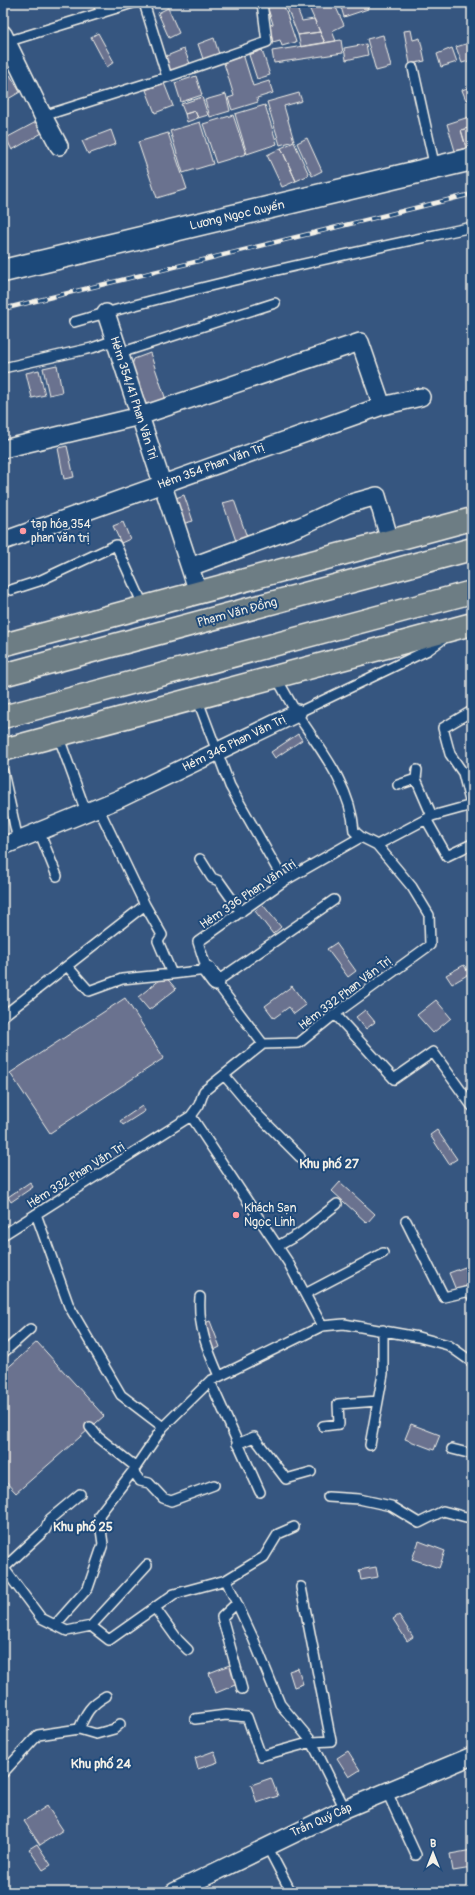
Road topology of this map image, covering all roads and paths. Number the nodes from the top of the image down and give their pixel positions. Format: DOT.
graph roads {
  1 [pos="98,3"];
  2 [pos="133,3"];
  3 [pos="144,3"];
  4 [pos="262,3"];
  5 [pos="102,13"];
  6 [pos="5,38"];
  7 [pos="413,68"];
  8 [pos="167,77"];
  9 [pos="43,116"];
  10 [pos="60,146"];
  11 [pos="472,159"];
  12 [pos="435,168"];
  13 [pos="472,227"];
  14 [pos="4,268"];
  15 [pos="275,303"];
  16 [pos="106,313"];
  17 [pos="74,322"];
  18 [pos="117,347"];
  19 [pos="3,368"];
  20 [pos="421,397"];
  21 [pos="382,406"];
  22 [pos="140,416"];
  23 [pos="3,449"];
  24 [pos="162,484"];
  25 [pos="472,518"];
  26 [pos="3,541"];
  27 [pos="390,541"];
  28 [pos="472,549"];
  29 [pos="190,567"];
  30 [pos="395,569"];
  31 [pos="11,590"];
  32 [pos="198,592"];
  33 [pos="472,592"];
  34 [pos="144,606"];
  35 [pos="466,626"];
  36 [pos="3,644"];
  37 [pos="3,675"];
  38 [pos="276,677"];
  39 [pos="197,698"];
  40 [pos="472,711"];
  41 [pos="297,713"];
  42 [pos="3,717"];
  43 [pos="58,735"];
  44 [pos="3,750"];
  45 [pos="216,752"];
  46 [pos="3,772"];
  47 [pos="398,785"];
  48 [pos="471,805"];
  49 [pos="92,810"];
  50 [pos="429,818"];
  51 [pos="39,831"];
  52 [pos="361,837"];
  53 [pos="11,843"];
  54 [pos="472,844"];
  55 [pos="377,845"];
  56 [pos="200,859"];
  57 [pos="57,876"];
  58 [pos="284,881"];
  59 [pos="334,900"];
  60 [pos="145,905"];
  61 [pos="241,912"];
  62 [pos="67,966"];
  63 [pos="172,974"];
  64 [pos="212,976"];
  65 [pos="4,1012"];
  66 [pos="335,1014"];
  67 [pos="263,1044"];
  68 [pos="224,1075"];
  69 [pos="472,1106"];
  70 [pos="191,1116"];
  71 [pos="300,1157"];
  72 [pos="337,1204"];
  73 [pos="36,1214"];
  74 [pos="406,1221"];
  75 [pos="3,1236"];
  76 [pos="278,1246"];
  77 [pos="383,1253"];
  78 [pos="305,1294"];
  79 [pos="472,1296"];
  80 [pos="200,1297"];
  81 [pos="322,1326"];
  82 [pos="30,1329"];
  83 [pos="383,1330"];
  84 [pos="3,1354"];
  85 [pos="472,1362"];
  86 [pos="219,1376"];
  87 [pos="210,1380"];
  88 [pos="378,1401"];
  89 [pos="323,1426"];
  90 [pos="90,1427"];
  91 [pos="163,1427"];
  92 [pos="237,1444"];
  93 [pos="370,1445"];
  94 [pos="452,1449"];
  95 [pos="472,1454"];
  96 [pos="134,1469"];
  97 [pos="311,1472"];
  98 [pos="214,1485"];
  99 [pos="260,1492"];
  100 [pos="80,1494"];
  101 [pos="328,1497"];
  102 [pos="472,1516"];
  103 [pos="294,1527"];
  104 [pos="147,1565"];
  105 [pos="3,1568"];
  106 [pos="226,1580"];
  107 [pos="302,1587"];
  108 [pos="237,1603"];
  109 [pos="155,1608"];
  110 [pos="55,1625"];
  111 [pos="91,1626"];
  112 [pos="188,1650"];
  113 [pos="242,1689"];
  114 [pos="106,1696"];
  115 [pos="195,1719"];
  116 [pos="120,1724"];
  117 [pos="79,1729"];
  118 [pos="312,1742"];
  119 [pos="472,1756"];
  120 [pos="3,1773"];
  121 [pos="387,1792"];
  122 [pos="345,1809"];
  123 [pos="267,1846"];
  124 [pos="416,1855"];
  125 [pos="174,1892"];
  126 [pos="291,1892"];
  1 -- 5 [label="lane"];
  2 -- 5 [label="lane"];
  3 -- 8 [label="lane"];
  4 -- 8 [label="lane"];
  5 -- 6 [label="lane"];
  6 -- 9 [label="street"];
  7 -- 12 [label="lane"];
  8 -- 9 [label="lane"];
  9 -- 10 [label="street"];
  11 -- 12 [label="street, Lương Ngọc Quyến"];
  12 -- 14 [label="street, Lương Ngọc Quyến"];
  13 -- 16 [label="lane"];
  15 -- 18 [label="lane"];
  16 -- 17 [label="lane"];
  16 -- 18 [label="street, Hẻm 354/41 Phan Văn Trị"];
  18 -- 19 [label="lane"];
  18 -- 22 [label="street, Hẻm 354/41 Phan Văn Trị"];
  20 -- 21 [label="street, Hẻm 354 Phan Văn Trị"];
  21 -- 22 [label="street"];
  21 -- 24 [label="street, Hẻm 354 Phan Văn Trị"];
  22 -- 23 [label="street"];
  22 -- 24 [label="street, Hẻm 354/41 Phan Văn Trị"];
  24 -- 26 [label="street, Hẻm 354 Phan Văn Trị"];
  24 -- 29 [label="street, Hẻm 354/41 Phan Văn Trị"];
  25 -- 27 [label="main road"];
  27 -- 29 [label="street"];
  27 -- 30 [label="main road"];
  27 -- 32 [label="main road"];
  28 -- 30 [label="main road, Phạm Văn Đồng"];
  29 -- 32 [label="street, Hẻm 354/41 Phan Văn Trị"];
  30 -- 37 [label="main road, Phạm Văn Đồng"];
  31 -- 34 [label="lane"];
  32 -- 34 [label="main road"];
  33 -- 42 [label="main road"];
  34 -- 36 [label="main road"];
  35 -- 38 [label="main road"];
  35 -- 41 [label="lane, Hẻm 346 Phan Văn Trị"];
  38 -- 39 [label="main road"];
  38 -- 41 [label="lane"];
  39 -- 43 [label="main road"];
  39 -- 45 [label="lane"];
  40 -- 48 [label="lane"];
  41 -- 45 [label="street, Hẻm 346 Phan Văn Trị"];
  41 -- 52 [label="lane"];
  43 -- 44 [label="main road"];
  43 -- 49 [label="lane"];
  45 -- 49 [label="street, Hẻm 346 Phan Văn Trị"];
  45 -- 58 [label="lane"];
  46 -- 53 [label="lane"];
  47 -- 50 [label="lane"];
  48 -- 50 [label="lane"];
  49 -- 51 [label="street, Hẻm 346 Phan Văn Trị"];
  49 -- 60 [label="lane"];
  50 -- 54 [label="lane"];
  50 -- 55 [label="lane"];
  51 -- 53 [label="street, Hẻm 346 Phan Văn Trị"];
  51 -- 57 [label="lane"];
  52 -- 55 [label="lane"];
  52 -- 58 [label="lane, Hẻm 336 Phan Văn Trị"];
  55 -- 66 [label="lane, Hẻm 332 Phan Văn Trị"];
  56 -- 61 [label="lane"];
  58 -- 61 [label="lane, Hẻm 336 Phan Văn Trị"];
  59 -- 64 [label="lane"];
  60 -- 62 [label="lane"];
  60 -- 63 [label="lane"];
  61 -- 64 [label="lane, Hẻm 336 Phan Văn Trị"];
  62 -- 63 [label="lane"];
  62 -- 65 [label="lane"];
  63 -- 64 [label="lane"];
  64 -- 67 [label="lane"];
  66 -- 67 [label="lane, Hẻm 332 Phan Văn Trị"];
  66 -- 69 [label="lane"];
  67 -- 68 [label="lane, Hẻm 332 Phan Văn Trị"];
  68 -- 70 [label="lane, Hẻm 332 Phan Văn Trị"];
  68 -- 71 [label="lane"];
  70 -- 73 [label="lane, Hẻm 332 Phan Văn Trị"];
  70 -- 76 [label="lane"];
  72 -- 76 [label="lane"];
  73 -- 75 [label="lane, Hẻm 332 Phan Văn Trị"];
  73 -- 91 [label="lane"];
  74 -- 79 [label="lane"];
  76 -- 78 [label="lane"];
  77 -- 78 [label="lane"];
  78 -- 81 [label="lane"];
  80 -- 86 [label="lane"];
  81 -- 83 [label="lane"];
  81 -- 86 [label="lane"];
  82 -- 84 [label="lane"];
  83 -- 85 [label="lane"];
  83 -- 88 [label="lane"];
  86 -- 87 [label="lane"];
  87 -- 91 [label="lane"];
  87 -- 92 [label="lane"];
  88 -- 89 [label="lane"];
  88 -- 93 [label="lane"];
  90 -- 96 [label="lane"];
  91 -- 96 [label="lane"];
  92 -- 97 [label="lane"];
  92 -- 99 [label="lane"];
  94 -- 95 [label="lane"];
  96 -- 98 [label="lane"];
  96 -- 110 [label="lane"];
  100 -- 105 [label="lane"];
  101 -- 102 [label="lane"];
  103 -- 106 [label="lane"];
  104 -- 111 [label="lane"];
  105 -- 110 [label="lane"];
  106 -- 108 [label="lane"];
  106 -- 109 [label="lane"];
  107 -- 118 [label="lane"];
  108 -- 113 [label="lane"];
  108 -- 118 [label="lane"];
  109 -- 111 [label="lane"];
  109 -- 112 [label="lane"];
  110 -- 111 [label="lane"];
  114 -- 117 [label="lane"];
  115 -- 118 [label="lane"];
  116 -- 117 [label="lane"];
  117 -- 120 [label="lane"];
  118 -- 122 [label="lane"];
  119 -- 121 [label="street, Trần Quý Cáp"];
  121 -- 122 [label="street, Trần Quý Cáp"];
  121 -- 124 [label="lane"];
  122 -- 123 [label="street, Trần Quý Cáp"];
  123 -- 125 [label="street, Trần Quý Cáp"];
  123 -- 126 [label="lane"];
}
